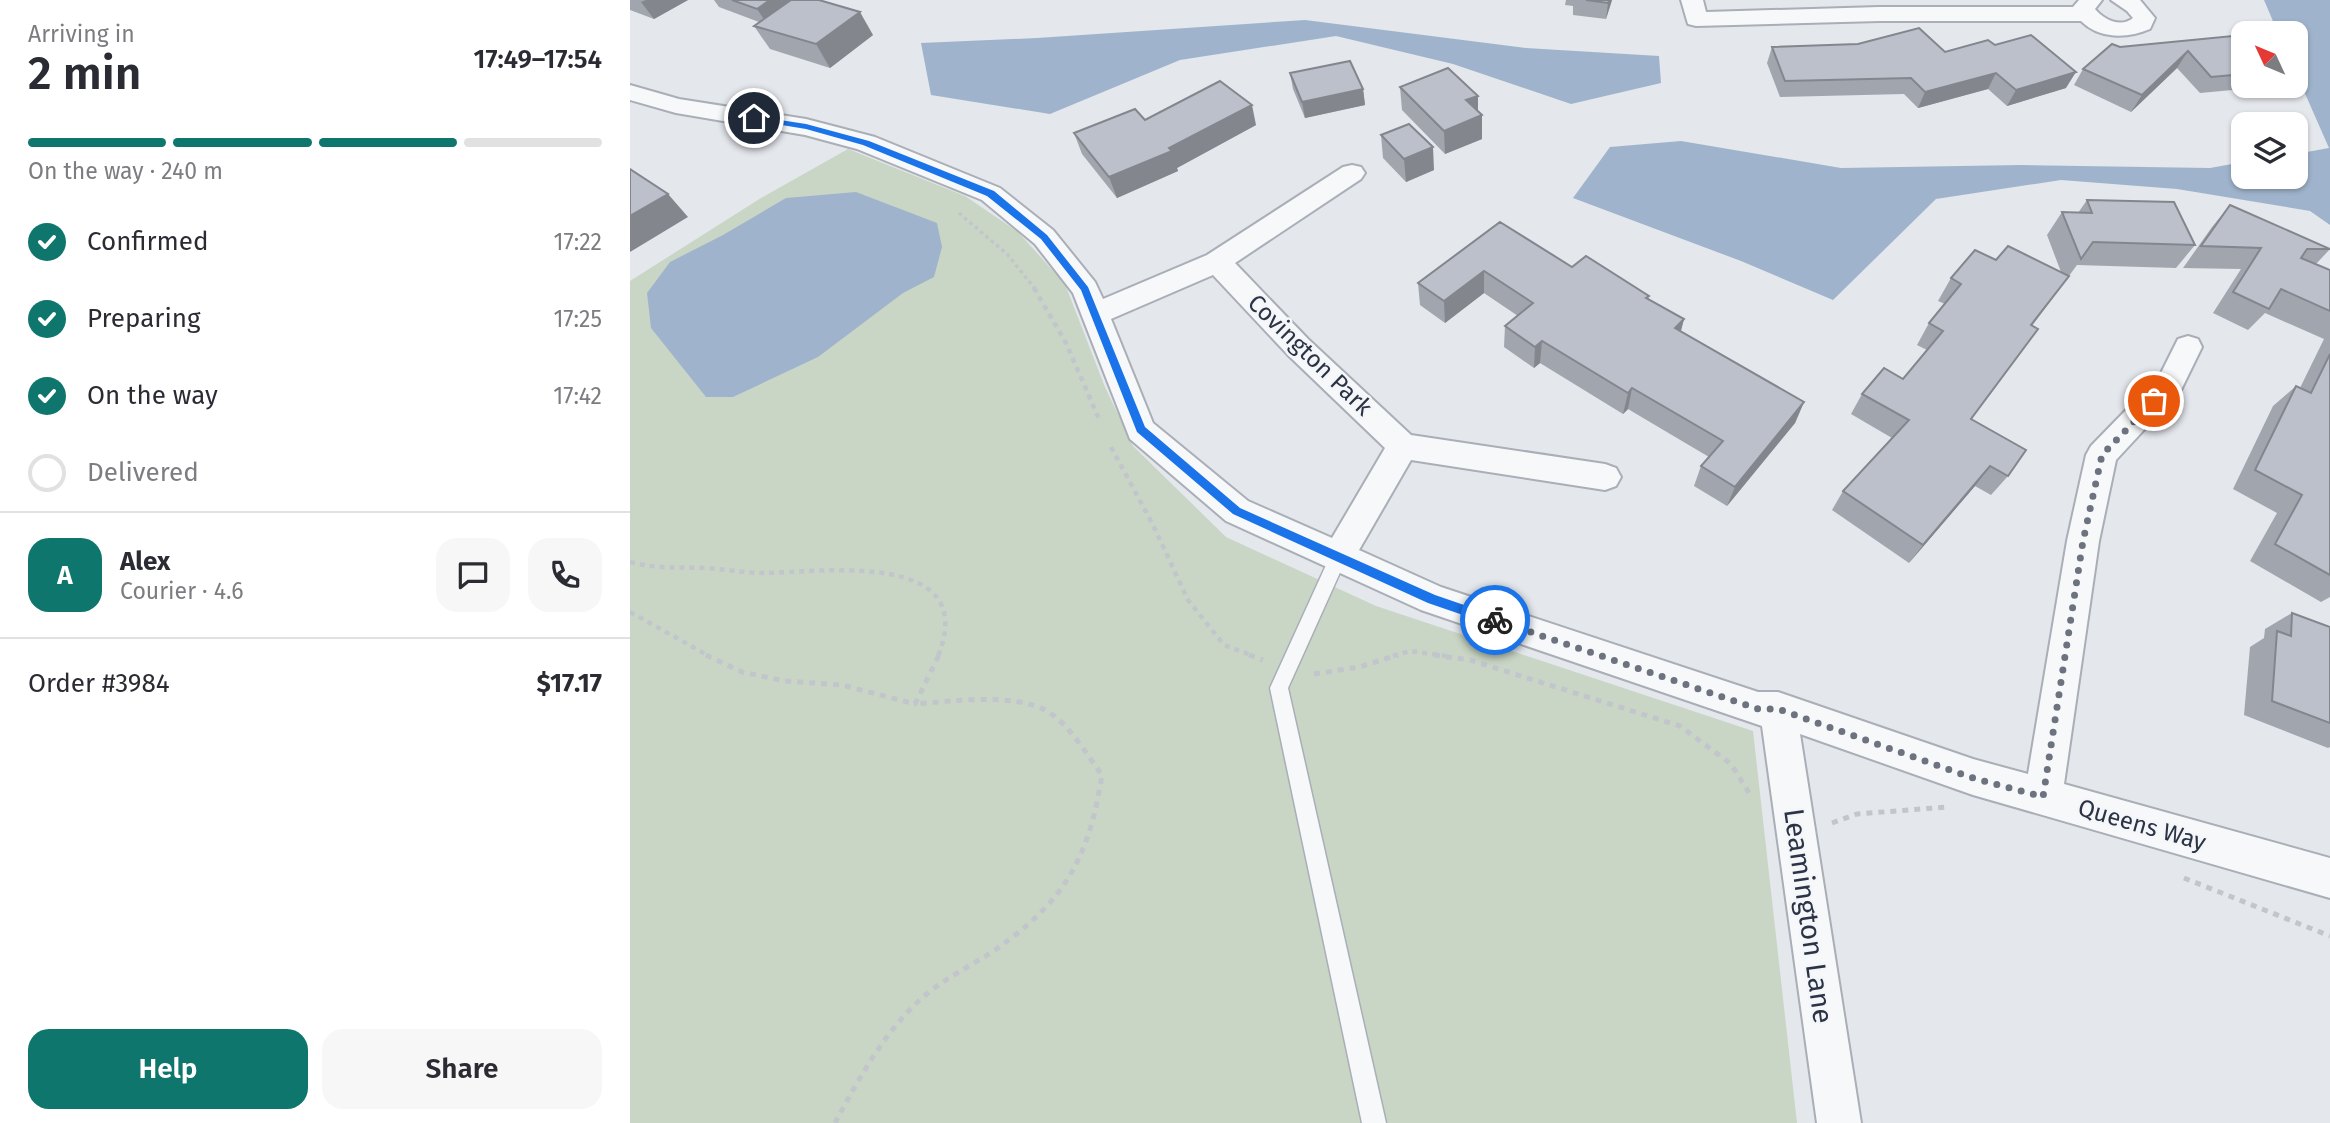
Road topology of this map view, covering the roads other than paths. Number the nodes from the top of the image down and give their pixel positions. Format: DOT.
graph roads {
  1 [pos="2122,0"];
  2 [pos="2089,7"];
  3 [pos="1694,10"];
  4 [pos="630,92"];
  5 [pos="1352,173"];
  6 [pos="1217,262"];
  7 [pos="1095,314"];
  8 [pos="2188,347"];
  9 [pos="1404,446"];
  10 [pos="1605,477"];
  11 [pos="1338,557"];
  12 [pos="1778,709"];
  13 [pos="2043,797"];
  14 [pos="2330,878"];
  15 [pos="1374,1123"];
  16 [pos="1839,1123"];
  1 -- 2 [label="street"];
  2 -- 3 [label="street"];
  4 -- 7 [label="street, Queens Way"];
  5 -- 6 [label="street"];
  6 -- 7 [label="street"];
  6 -- 9 [label="street, Covington Park"];
  7 -- 11 [label="street, Queens Way"];
  8 -- 13 [label="street"];
  9 -- 10 [label="street"];
  9 -- 11 [label="street"];
  11 -- 12 [label="street, Queens Way"];
  11 -- 15 [label="lane"];
  12 -- 13 [label="street, Queens Way"];
  12 -- 16 [label="street, Leamington Lane"];
  13 -- 14 [label="street, Queens Way"];
}
